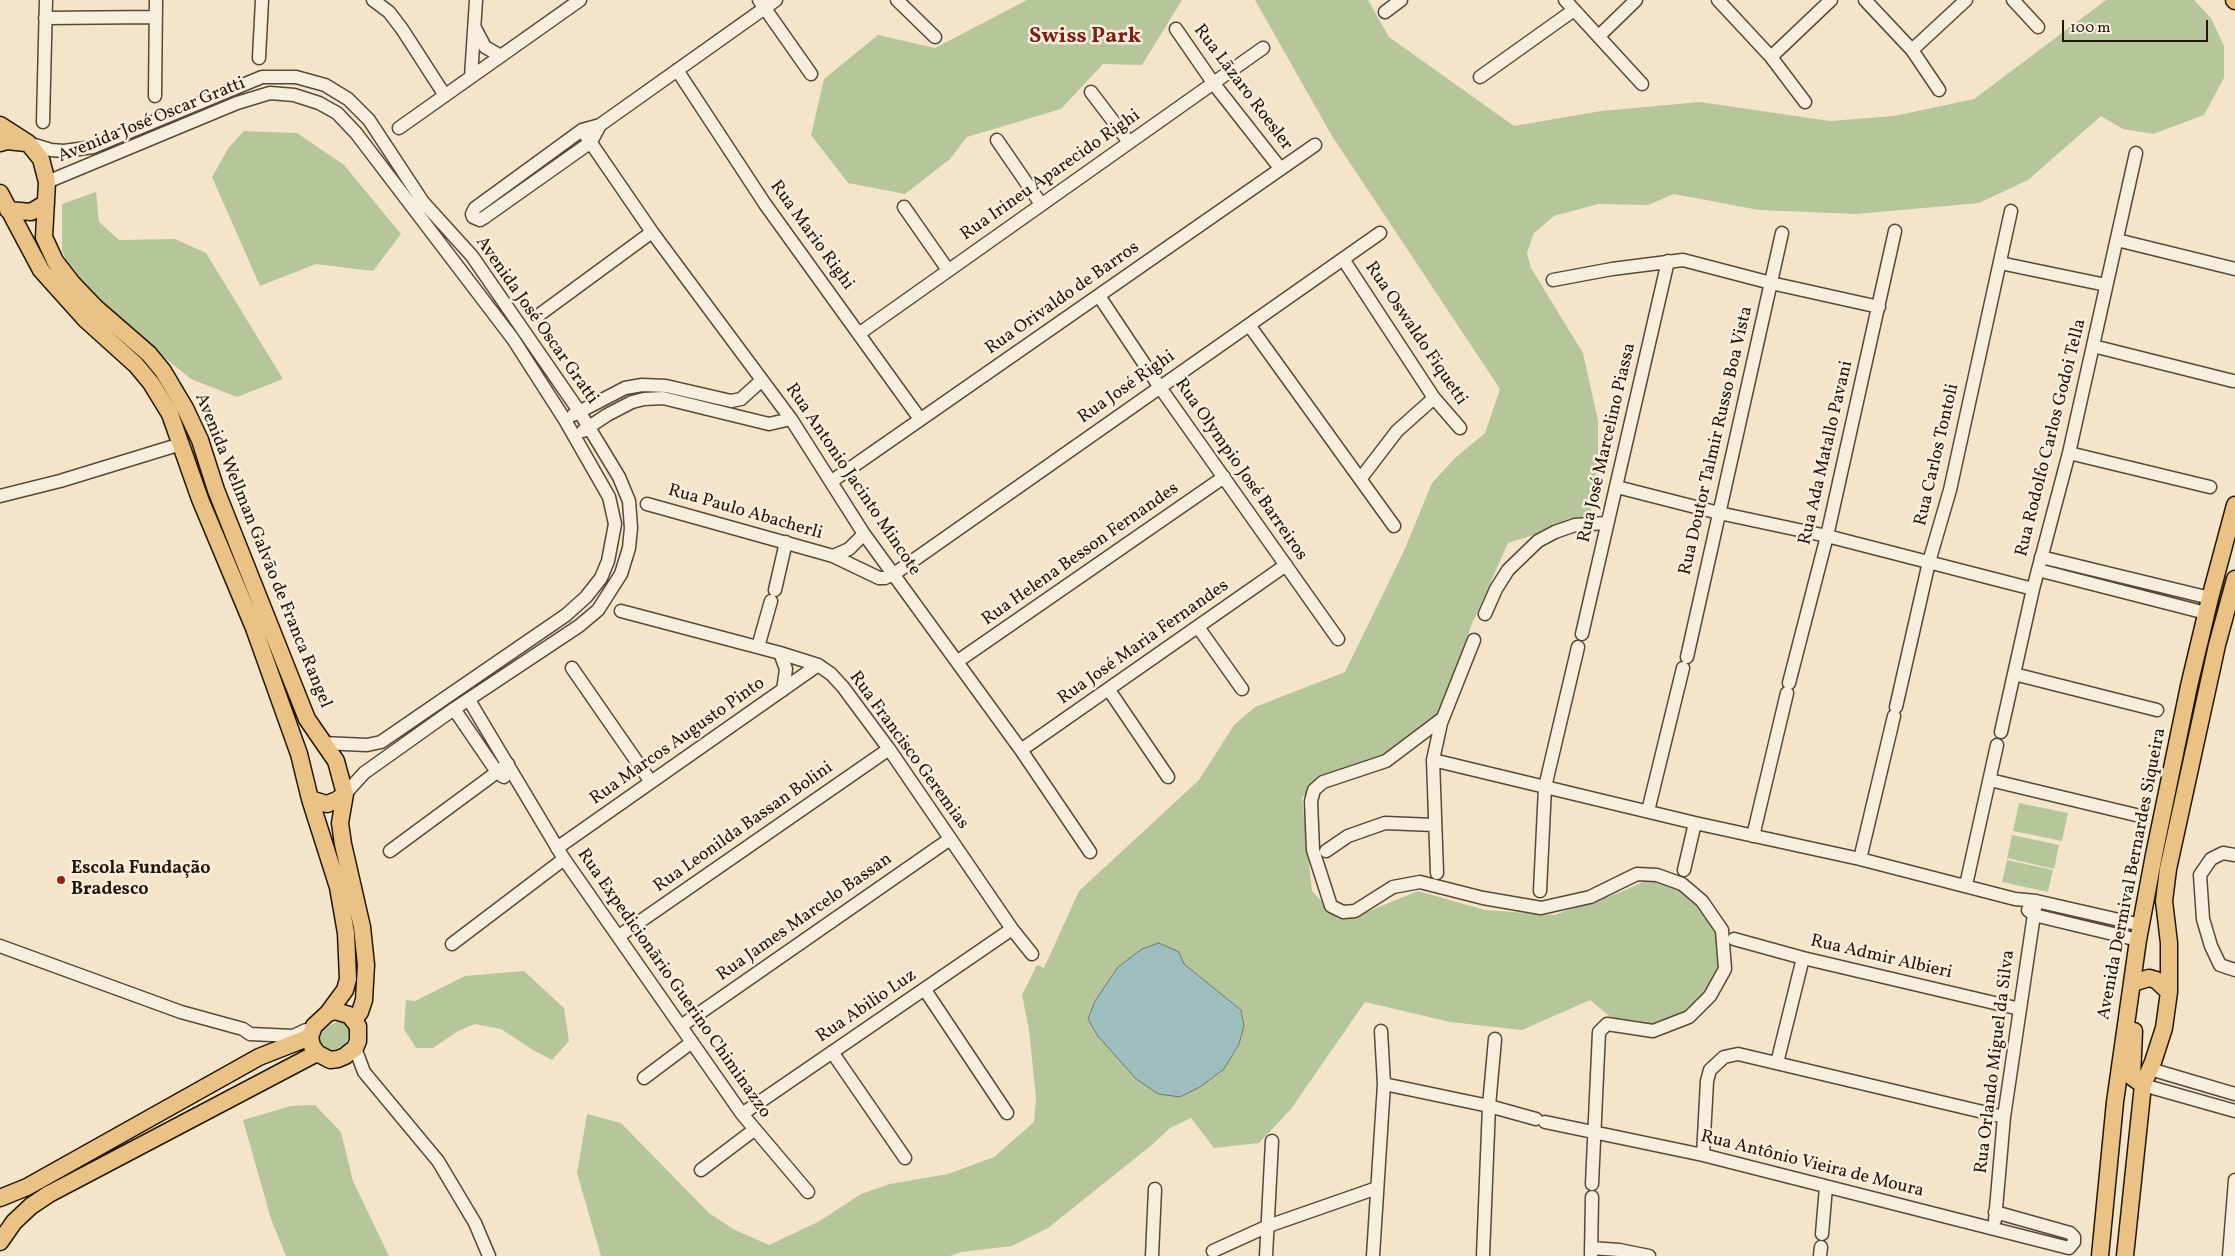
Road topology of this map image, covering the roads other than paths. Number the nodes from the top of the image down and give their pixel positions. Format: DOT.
graph roads {
  1 [pos="46,0"];
  2 [pos="156,0"];
  3 [pos="262,0"];
  4 [pos="374,0"];
  5 [pos="476,0"];
  6 [pos="580,0"];
  7 [pos="776,0"];
  8 [pos="897,0"];
  9 [pos="1401,0"];
  10 [pos="1636,0"];
  11 [pos="1718,0"];
  12 [pos="1831,0"];
  13 [pos="1865,0"];
  14 [pos="1966,0"];
  15 [pos="2013,0"];
  16 [pos="762,4"];
  17 [pos="1570,5"];
  18 [pos="1384,12"];
  19 [pos="155,17"];
  20 [pos="45,18"];
  21 [pos="2038,27"];
  22 [pos="475,28"];
  23 [pos="1176,29"];
  24 [pos="1599,36"];
  25 [pos="935,37"];
  26 [pos="1263,48"];
  27 [pos="1912,50"];
  28 [pos="501,56"];
  29 [pos="1771,57"];
  30 [pos="260,58"];
  31 [pos="677,70"];
  32 [pos="811,74"];
  33 [pos="472,77"];
  34 [pos="1480,77"];
  35 [pos="1214,84"];
  36 [pos="1642,84"];
  37 [pos="1938,90"];
  38 [pos="1090,92"];
  39 [pos="444,94"];
  40 [pos="155,96"];
  41 [pos="1805,102"];
  42 [pos="43,122"];
  43 [pos="0,125"];
  44 [pos="600,125"];
  45 [pos="399,128"];
  46 [pos="582,130"];
  47 [pos="997,140"];
  48 [pos="591,142"];
  49 [pos="1129,142"];
  50 [pos="0,143"];
  51 [pos="28,143"];
  52 [pos="1314,145"];
  53 [pos="2136,153"];
  54 [pos="1280,168"];
  55 [pos="47,182"];
  56 [pos="0,193"];
  57 [pos="46,203"];
  58 [pos="1041,204"];
  59 [pos="904,207"];
  60 [pos="8,210"];
  61 [pos="2012,211"];
  62 [pos="1895,231"];
  63 [pos="652,232"];
  64 [pos="1380,233"];
  65 [pos="1782,233"];
  66 [pos="2117,240"];
  67 [pos="1343,259"];
  68 [pos="1668,261"];
  69 [pos="2000,263"];
  70 [pos="2235,269"];
  71 [pos="948,270"];
  72 [pos="1553,280"];
  73 [pos="1771,283"];
  74 [pos="2106,286"];
  75 [pos="1099,296"];
  76 [pos="1878,307"];
  77 [pos="539,315"];
  78 [pos="1249,325"];
  79 [pos="860,332"];
  80 [pos="2093,346"];
  81 [pos="762,380"];
  82 [pos="2234,381"];
  83 [pos="1159,386"];
  84 [pos="1434,398"];
  85 [pos="579,411"];
  86 [pos="791,419"];
  87 [pos="920,419"];
  88 [pos="565,420"];
  89 [pos="589,428"];
  90 [pos="1460,428"];
  91 [pos="575,437"];
  92 [pos="181,444"];
  93 [pos="2069,452"];
  94 [pos="1224,477"];
  95 [pos="1361,478"];
  96 [pos="832,481"];
  97 [pos="2210,486"];
  98 [pos="1616,487"];
  99 [pos="0,496"];
  100 [pos="647,504"];
  101 [pos="2235,505"];
  102 [pos="1719,513"];
  103 [pos="1606,523"];
  104 [pos="1394,526"];
  105 [pos="864,534"];
  106 [pos="1826,536"];
  107 [pos="786,542"];
  108 [pos="879,553"];
  109 [pos="833,556"];
  110 [pos="2041,557"];
  111 [pos="1929,562"];
  112 [pos="1286,565"];
  113 [pos="857,567"];
  114 [pos="2038,570"];
  115 [pos="894,574"];
  116 [pos="2235,579"];
  117 [pos="2033,589"];
  118 [pos="2208,606"];
  119 [pos="621,611"];
  120 [pos="1485,614"];
  121 [pos="1198,627"];
  122 [pos="1582,634"];
  123 [pos="1338,639"];
  124 [pos="1474,640"];
  125 [pos="758,647"];
  126 [pos="1578,647"];
  127 [pos="780,653"];
  128 [pos="958,661"];
  129 [pos="818,665"];
  130 [pos="572,668"];
  131 [pos="2014,674"];
  132 [pos="1242,689"];
  133 [pos="783,690"];
  134 [pos="1109,690"];
  135 [pos="469,700"];
  136 [pos="454,709"];
  137 [pos="2157,710"];
  138 [pos="1443,718"];
  139 [pos="2000,732"];
  140 [pos="323,743"];
  141 [pos="1998,745"];
  142 [pos="889,749"];
  143 [pos="1022,750"];
  144 [pos="299,754"];
  145 [pos="1433,760"];
  146 [pos="508,764"];
  147 [pos="496,772"];
  148 [pos="1168,777"];
  149 [pos="1990,780"];
  150 [pos="651,782"];
  151 [pos="1544,787"];
  152 [pos="520,788"];
  153 [pos="345,794"];
  154 [pos="310,799"];
  155 [pos="1648,811"];
  156 [pos="2136,815"];
  157 [pos="1695,823"];
  158 [pos="1434,824"];
  159 [pos="1753,836"];
  160 [pos="950,839"];
  161 [pos="390,851"];
  162 [pos="1326,851"];
  163 [pos="1090,852"];
  164 [pos="560,854"];
  165 [pos="2235,855"];
  166 [pos="1860,859"];
  167 [pos="1684,870"];
  168 [pos="1437,873"];
  169 [pos="1966,885"];
  170 [pos="1540,891"];
  171 [pos="2015,899"];
  172 [pos="2036,901"];
  173 [pos="2034,915"];
  174 [pos="1012,929"];
  175 [pos="2140,933"];
  176 [pos="619,936"];
  177 [pos="1734,938"];
  178 [pos="452,944"];
  179 [pos="0,946"];
  180 [pos="1032,954"];
  181 [pos="1803,958"];
  182 [pos="2235,970"];
  183 [pos="2133,983"];
  184 [pos="925,990"];
  185 [pos="2169,992"];
  186 [pos="2020,1009"];
  187 [pos="328,1013"];
  188 [pos="354,1019"];
  189 [pos="2130,1022"];
  190 [pos="681,1026"];
  191 [pos="2164,1028"];
  192 [pos="312,1031"];
  193 [pos="1381,1031"];
  194 [pos="250,1034"];
  195 [pos="1495,1039"];
  196 [pos="692,1042"];
  197 [pos="355,1048"];
  198 [pos="832,1052"];
  199 [pos="317,1053"];
  200 [pos="259,1057"];
  201 [pos="338,1059"];
  202 [pos="1777,1063"];
  203 [pos="2150,1069"];
  204 [pos="364,1072"];
  205 [pos="644,1078"];
  206 [pos="1384,1084"];
  207 [pos="2143,1085"];
  208 [pos="2235,1094"];
  209 [pos="1489,1106"];
  210 [pos="2235,1111"];
  211 [pos="1007,1113"];
  212 [pos="742,1114"];
  213 [pos="2004,1117"];
  214 [pos="754,1130"];
  215 [pos="1595,1133"];
  216 [pos="1272,1141"];
  217 [pos="1703,1155"];
  218 [pos="905,1158"];
  219 [pos="701,1170"];
  220 [pos="2235,1180"];
  221 [pos="1826,1187"];
  222 [pos="1377,1188"];
  223 [pos="1155,1189"];
  224 [pos="808,1192"];
  225 [pos="0,1198"];
  226 [pos="2234,1204"];
  227 [pos="1995,1212"];
  228 [pos="1268,1226"];
  229 [pos="1994,1228"];
  230 [pos="1822,1234"];
  231 [pos="0,1242"];
  232 [pos="1213,1251"];
  233 [pos="1591,1252"];
  234 [pos="489,1256"];
  235 [pos="1152,1256"];
  236 [pos="1266,1256"];
  237 [pos="1373,1256"];
  238 [pos="1483,1256"];
  239 [pos="1649,1256"];
  240 [pos="2100,1256"];
  241 [pos="2125,1256"];
  242 [pos="2229,1256"];
  1 -- 20 [label="street"];
  2 -- 19 [label="street"];
  3 -- 30 [label="street"];
  4 -- 39 [label="street"];
  5 -- 22 [label="street"];
  6 -- 28 [label="street"];
  7 -- 16 [label="street"];
  8 -- 25 [label="street"];
  9 -- 18 [label="street"];
  10 -- 24 [label="street"];
  11 -- 29 [label="street"];
  12 -- 29 [label="street"];
  13 -- 27 [label="street"];
  14 -- 27 [label="street"];
  15 -- 21 [label="street"];
  16 -- 31 [label="street"];
  16 -- 32 [label="street"];
  17 -- 24 [label="street"];
  17 -- 34 [label="street"];
  19 -- 20 [label="street"];
  19 -- 40 [label="street"];
  20 -- 42 [label="street"];
  22 -- 28 [label="street"];
  22 -- 33 [label="street"];
  23 -- 35 [label="street, Rua Lãzaro Roesler"];
  24 -- 36 [label="street"];
  26 -- 35 [label="street, Rua Irineu Aparecido Righi"];
  27 -- 37 [label="street"];
  28 -- 33 [label="street"];
  29 -- 41 [label="street"];
  31 -- 44 [label="street"];
  31 -- 79 [label="street, Rua Mario Righi"];
  33 -- 39 [label="street"];
  35 -- 49 [label="street, Rua Irineu Aparecido Righi"];
  35 -- 54 [label="street, Rua Lãzaro Roesler"];
  38 -- 49 [label="street"];
  39 -- 45 [label="street"];
  43 -- 51 [label="main road, Avenida Wellman Galvão de Franca Rangel"];
  44 -- 46 [label="street"];
  44 -- 48 [label="street"];
  46 -- 48 [label="street, Rua Antonio Jacinto Mincote"];
  46 -- 48 [label="street"];
  47 -- 58 [label="street"];
  48 -- 63 [label="street, Rua Antonio Jacinto Mincote"];
  49 -- 58 [label="street, Rua Irineu Aparecido Righi"];
  50 -- 51 [label="main road"];
  51 -- 55 [label="main road, Avenida Wellman Galvão de Franca Rangel"];
  51 -- 85 [label="street, Avenida José Oscar Gratti"];
  52 -- 54 [label="street, Rua Orivaldo de Barros"];
  53 -- 66 [label="street, Rua Rodolfo Carlos Godoi Tella"];
  54 -- 75 [label="street, Rua Orivaldo de Barros"];
  55 -- 57 [label="main road, Avenida Wellman Galvão de Franca Rangel"];
  55 -- 88 [label="street, Avenida José Oscar Gratti"];
  56 -- 60 [label="main road, Avenida Wellman Galvão de Franca Rangel"];
  57 -- 60 [label="main road"];
  57 -- 140 [label="main road, Avenida Wellman Galvão de Franca Rangel"];
  58 -- 71 [label="street, Rua Irineu Aparecido Righi"];
  59 -- 71 [label="street"];
  60 -- 92 [label="main road, Avenida Wellman Galvão de Franca Rangel"];
  61 -- 69 [label="street, Rua Carlos Tontoli"];
  62 -- 76 [label="street, Rua Ada Matallo Pavani"];
  63 -- 77 [label="street"];
  63 -- 81 [label="street, Rua Antonio Jacinto Mincote"];
  64 -- 67 [label="street, Rua José Righi"];
  65 -- 73 [label="street, Rua Doutor Talmir Russo Boa Vista"];
  66 -- 70 [label="street"];
  66 -- 74 [label="street, Rua Rodolfo Carlos Godoi Tella"];
  67 -- 78 [label="street, Rua José Righi"];
  67 -- 84 [label="street, Rua Oswaldo Fiquetti"];
  68 -- 72 [label="street"];
  68 -- 73 [label="street"];
  68 -- 98 [label="street, Rua José Marcelino Piassa"];
  69 -- 74 [label="street"];
  69 -- 111 [label="street, Rua Carlos Tontoli"];
  71 -- 79 [label="street, Rua Irineu Aparecido Righi"];
  73 -- 76 [label="street"];
  73 -- 102 [label="street, Rua Doutor Talmir Russo Boa Vista"];
  74 -- 80 [label="street, Rua Rodolfo Carlos Godoi Tella"];
  75 -- 83 [label="street, Rua Olympio José Barreiros"];
  75 -- 87 [label="street, Rua Orivaldo de Barros"];
  76 -- 106 [label="street, Rua Ada Matallo Pavani"];
  78 -- 83 [label="street, Rua José Righi"];
  78 -- 95 [label="street"];
  79 -- 87 [label="street, Rua Mario Righi"];
  80 -- 82 [label="street"];
  80 -- 93 [label="street, Rua Rodolfo Carlos Godoi Tella"];
  81 -- 85 [label="street"];
  81 -- 86 [label="street, Rua Antonio Jacinto Mincote"];
  83 -- 94 [label="street, Rua Olympio José Barreiros"];
  83 -- 115 [label="street, Rua José Righi"];
  84 -- 90 [label="street, Rua Oswaldo Fiquetti"];
  84 -- 95 [label="street"];
  85 -- 88 [label="street"];
  85 -- 89 [label="street, Avenida José Oscar Gratti"];
  86 -- 89 [label="street"];
  86 -- 96 [label="street, Rua Antonio Jacinto Mincote"];
  87 -- 96 [label="street, Rua Orivaldo de Barros"];
  88 -- 91 [label="street, Avenida José Oscar Gratti"];
  89 -- 91 [label="street"];
  89 -- 135 [label="street, Avenida José Oscar Gratti"];
  91 -- 140 [label="street, Avenida José Oscar Gratti"];
  92 -- 99 [label="street"];
  92 -- 144 [label="main road, Avenida Wellman Galvão de Franca Rangel"];
  93 -- 97 [label="street"];
  93 -- 110 [label="street, Rua Rodolfo Carlos Godoi Tella"];
  94 -- 112 [label="street, Rua Olympio José Barreiros"];
  94 -- 128 [label="street, Rua Helena Besson Fernandes"];
  95 -- 104 [label="street"];
  96 -- 105 [label="street, Rua Antonio Jacinto Mincote"];
  98 -- 102 [label="street"];
  98 -- 103 [label="street, Rua José Marcelino Piassa"];
  100 -- 107 [label="street, Rua Paulo Abacherli"];
  101 -- 118 [label="main road, Avenida Dermival Bernardes Siqueira"];
  102 -- 106 [label="street"];
  102 -- 155 [label="street, Rua Doutor Talmir Russo Boa Vista"];
  103 -- 120 [label="street"];
  103 -- 122 [label="street, Rua José Marcelino Piassa"];
  105 -- 108 [label="street, Rua Antonio Jacinto Mincote"];
  105 -- 109 [label="street, Rua Paulo Abacherli"];
  106 -- 111 [label="street"];
  106 -- 159 [label="street, Rua Ada Matallo Pavani"];
  107 -- 109 [label="street, Rua Paulo Abacherli"];
  107 -- 125 [label="street"];
  108 -- 113 [label="street"];
  108 -- 115 [label="street, Rua Antonio Jacinto Mincote"];
  109 -- 113 [label="street, Rua Paulo Abacherli"];
  110 -- 114 [label="street, Rua Rodolfo Carlos Godoi Tella"];
  110 -- 118 [label="street"];
  111 -- 117 [label="street"];
  111 -- 166 [label="street, Rua Carlos Tontoli"];
  112 -- 121 [label="street, Rua José Maria Fernandes"];
  112 -- 123 [label="street, Rua Olympio José Barreiros"];
  113 -- 115 [label="street, Rua Paulo Abacherli"];
  114 -- 117 [label="street, Rua Rodolfo Carlos Godoi Tella"];
  114 -- 118 [label="street"];
  115 -- 128 [label="street, Rua Antonio Jacinto Mincote"];
  116 -- 185 [label="main road, Avenida Dermival Bernardes Siqueira"];
  117 -- 131 [label="street, Rua Rodolfo Carlos Godoi Tella"];
  118 -- 175 [label="main road, Avenida Dermival Bernardes Siqueira"];
  119 -- 125 [label="street, Rua Francisco Geremias"];
  121 -- 132 [label="street"];
  121 -- 134 [label="street, Rua José Maria Fernandes"];
  124 -- 138 [label="street"];
  125 -- 127 [label="street, Rua Francisco Geremias"];
  126 -- 151 [label="street"];
  127 -- 129 [label="street, Rua Francisco Geremias"];
  127 -- 133 [label="street"];
  128 -- 143 [label="street, Rua Antonio Jacinto Mincote"];
  129 -- 133 [label="street, Rua Marcos Augusto Pinto"];
  129 -- 142 [label="street, Rua Francisco Geremias"];
  130 -- 150 [label="street"];
  131 -- 137 [label="street"];
  131 -- 139 [label="street, Rua Rodolfo Carlos Godoi Tella"];
  133 -- 150 [label="street, Rua Marcos Augusto Pinto"];
  134 -- 143 [label="street, Rua José Maria Fernandes"];
  134 -- 148 [label="street"];
  135 -- 136 [label="street, Avenida José Oscar Gratti"];
  135 -- 146 [label="street, Rua Expedicionãrio Guerino Chiminazzo"];
  136 -- 147 [label="street"];
  136 -- 153 [label="street, Avenida José Oscar Gratti"];
  138 -- 145 [label="street"];
  138 -- 215 [label="street"];
  140 -- 144 [label="main road"];
  140 -- 153 [label="main road, Avenida Wellman Galvão de Franca Rangel"];
  141 -- 149 [label="street"];
  142 -- 160 [label="street, Rua Francisco Geremias"];
  142 -- 176 [label="street, Rua Leonilda Bassan Bolini"];
  143 -- 163 [label="street, Rua Antonio Jacinto Mincote"];
  144 -- 154 [label="main road, Avenida Wellman Galvão de Franca Rangel"];
  145 -- 151 [label="street"];
  145 -- 158 [label="street"];
  146 -- 147 [label="street"];
  146 -- 152 [label="street, Rua Expedicionãrio Guerino Chiminazzo"];
  147 -- 152 [label="street, Rua Expedicionãrio Guerino Chiminazzo"];
  147 -- 161 [label="street"];
  149 -- 156 [label="street"];
  149 -- 169 [label="street"];
  150 -- 164 [label="street, Rua Marcos Augusto Pinto"];
  151 -- 155 [label="street"];
  151 -- 170 [label="street"];
  152 -- 164 [label="street, Rua Expedicionãrio Guerino Chiminazzo"];
  153 -- 154 [label="main road"];
  153 -- 188 [label="main road, Avenida Wellman Galvão de Franca Rangel"];
  154 -- 187 [label="main road, Avenida Wellman Galvão de Franca Rangel"];
  155 -- 157 [label="street"];
  157 -- 159 [label="street"];
  157 -- 167 [label="street"];
  158 -- 162 [label="street"];
  158 -- 168 [label="street"];
  159 -- 166 [label="street"];
  160 -- 174 [label="street, Rua Francisco Geremias"];
  160 -- 190 [label="street, Rua James Marcelo Bassan"];
  164 -- 176 [label="street, Rua Expedicionãrio Guerino Chiminazzo"];
  164 -- 178 [label="street, Rua Marcos Augusto Pinto"];
  165 -- 182 [label="street"];
  166 -- 169 [label="street"];
  169 -- 171 [label="street"];
  171 -- 172 [label="street"];
  171 -- 173 [label="street"];
  172 -- 173 [label="street, Rua Orlando Miguel da Silva"];
  172 -- 175 [label="street"];
  173 -- 175 [label="street"];
  173 -- 186 [label="street, Rua Orlando Miguel da Silva"];
  174 -- 180 [label="street, Rua Francisco Geremias"];
  174 -- 184 [label="street, Rua Abilio Luz"];
  175 -- 183 [label="main road, Avenida Dermival Bernardes Siqueira"];
  176 -- 190 [label="street, Rua Expedicionãrio Guerino Chiminazzo"];
  177 -- 181 [label="street, Rua Admir Albieri"];
  179 -- 194 [label="street"];
  181 -- 186 [label="street, Rua Admir Albieri"];
  181 -- 202 [label="street"];
  183 -- 185 [label="main road"];
  183 -- 189 [label="main road, Avenida Dermival Bernardes Siqueira"];
  184 -- 198 [label="street, Rua Abilio Luz"];
  184 -- 211 [label="street"];
  185 -- 191 [label="main road, Avenida Dermival Bernardes Siqueira"];
  186 -- 213 [label="street, Rua Orlando Miguel da Silva"];
  187 -- 188 [label="main road"];
  187 -- 192 [label="main road"];
  188 -- 197 [label="main road"];
  189 -- 191 [label="main road"];
  189 -- 207 [label="main road"];
  189 -- 240 [label="main road, Avenida Dermival Bernardes Siqueira"];
  190 -- 196 [label="street, Rua Expedicionãrio Guerino Chiminazzo"];
  191 -- 203 [label="main road, Avenida Dermival Bernardes Siqueira"];
  192 -- 194 [label="street"];
  192 -- 199 [label="main road"];
  192 -- 200 [label="main road"];
  193 -- 206 [label="street"];
  194 -- 200 [label="street"];
  195 -- 209 [label="street"];
  196 -- 205 [label="street"];
  196 -- 212 [label="street, Rua Expedicionãrio Guerino Chiminazzo"];
  197 -- 201 [label="main road"];
  197 -- 204 [label="street"];
  198 -- 212 [label="street, Rua Abilio Luz"];
  198 -- 218 [label="street"];
  199 -- 201 [label="main road"];
  199 -- 231 [label="main road"];
  200 -- 225 [label="main road"];
  201 -- 204 [label="street"];
  202 -- 213 [label="street"];
  202 -- 217 [label="street"];
  203 -- 207 [label="main road, Avenida Dermival Bernardes Siqueira"];
  203 -- 208 [label="street"];
  204 -- 234 [label="street"];
  206 -- 209 [label="street, Rua Antônio Vieira de Moura"];
  206 -- 222 [label="street"];
  207 -- 210 [label="street"];
  207 -- 241 [label="main road, Avenida Dermival Bernardes Siqueira"];
  209 -- 215 [label="street, Rua Antônio Vieira de Moura"];
  209 -- 238 [label="street"];
  212 -- 214 [label="street, Rua Expedicionãrio Guerino Chiminazzo"];
  213 -- 227 [label="street, Rua Orlando Miguel da Silva"];
  214 -- 219 [label="street"];
  214 -- 224 [label="street, Rua Expedicionãrio Guerino Chiminazzo"];
  215 -- 217 [label="street, Rua Antônio Vieira de Moura"];
  215 -- 233 [label="street"];
  216 -- 228 [label="street"];
  217 -- 221 [label="street, Rua Antônio Vieira de Moura"];
  220 -- 226 [label="street"];
  221 -- 229 [label="street, Rua Antônio Vieira de Moura"];
  221 -- 230 [label="street"];
  222 -- 228 [label="street"];
  222 -- 237 [label="street"];
  223 -- 235 [label="street"];
  226 -- 242 [label="street"];
  227 -- 229 [label="street, Rua Orlando Miguel da Silva"];
  227 -- 229 [label="street, Rua Antônio Vieira de Moura"];
  228 -- 232 [label="street"];
  228 -- 236 [label="street"];
  233 -- 239 [label="street"];
}
